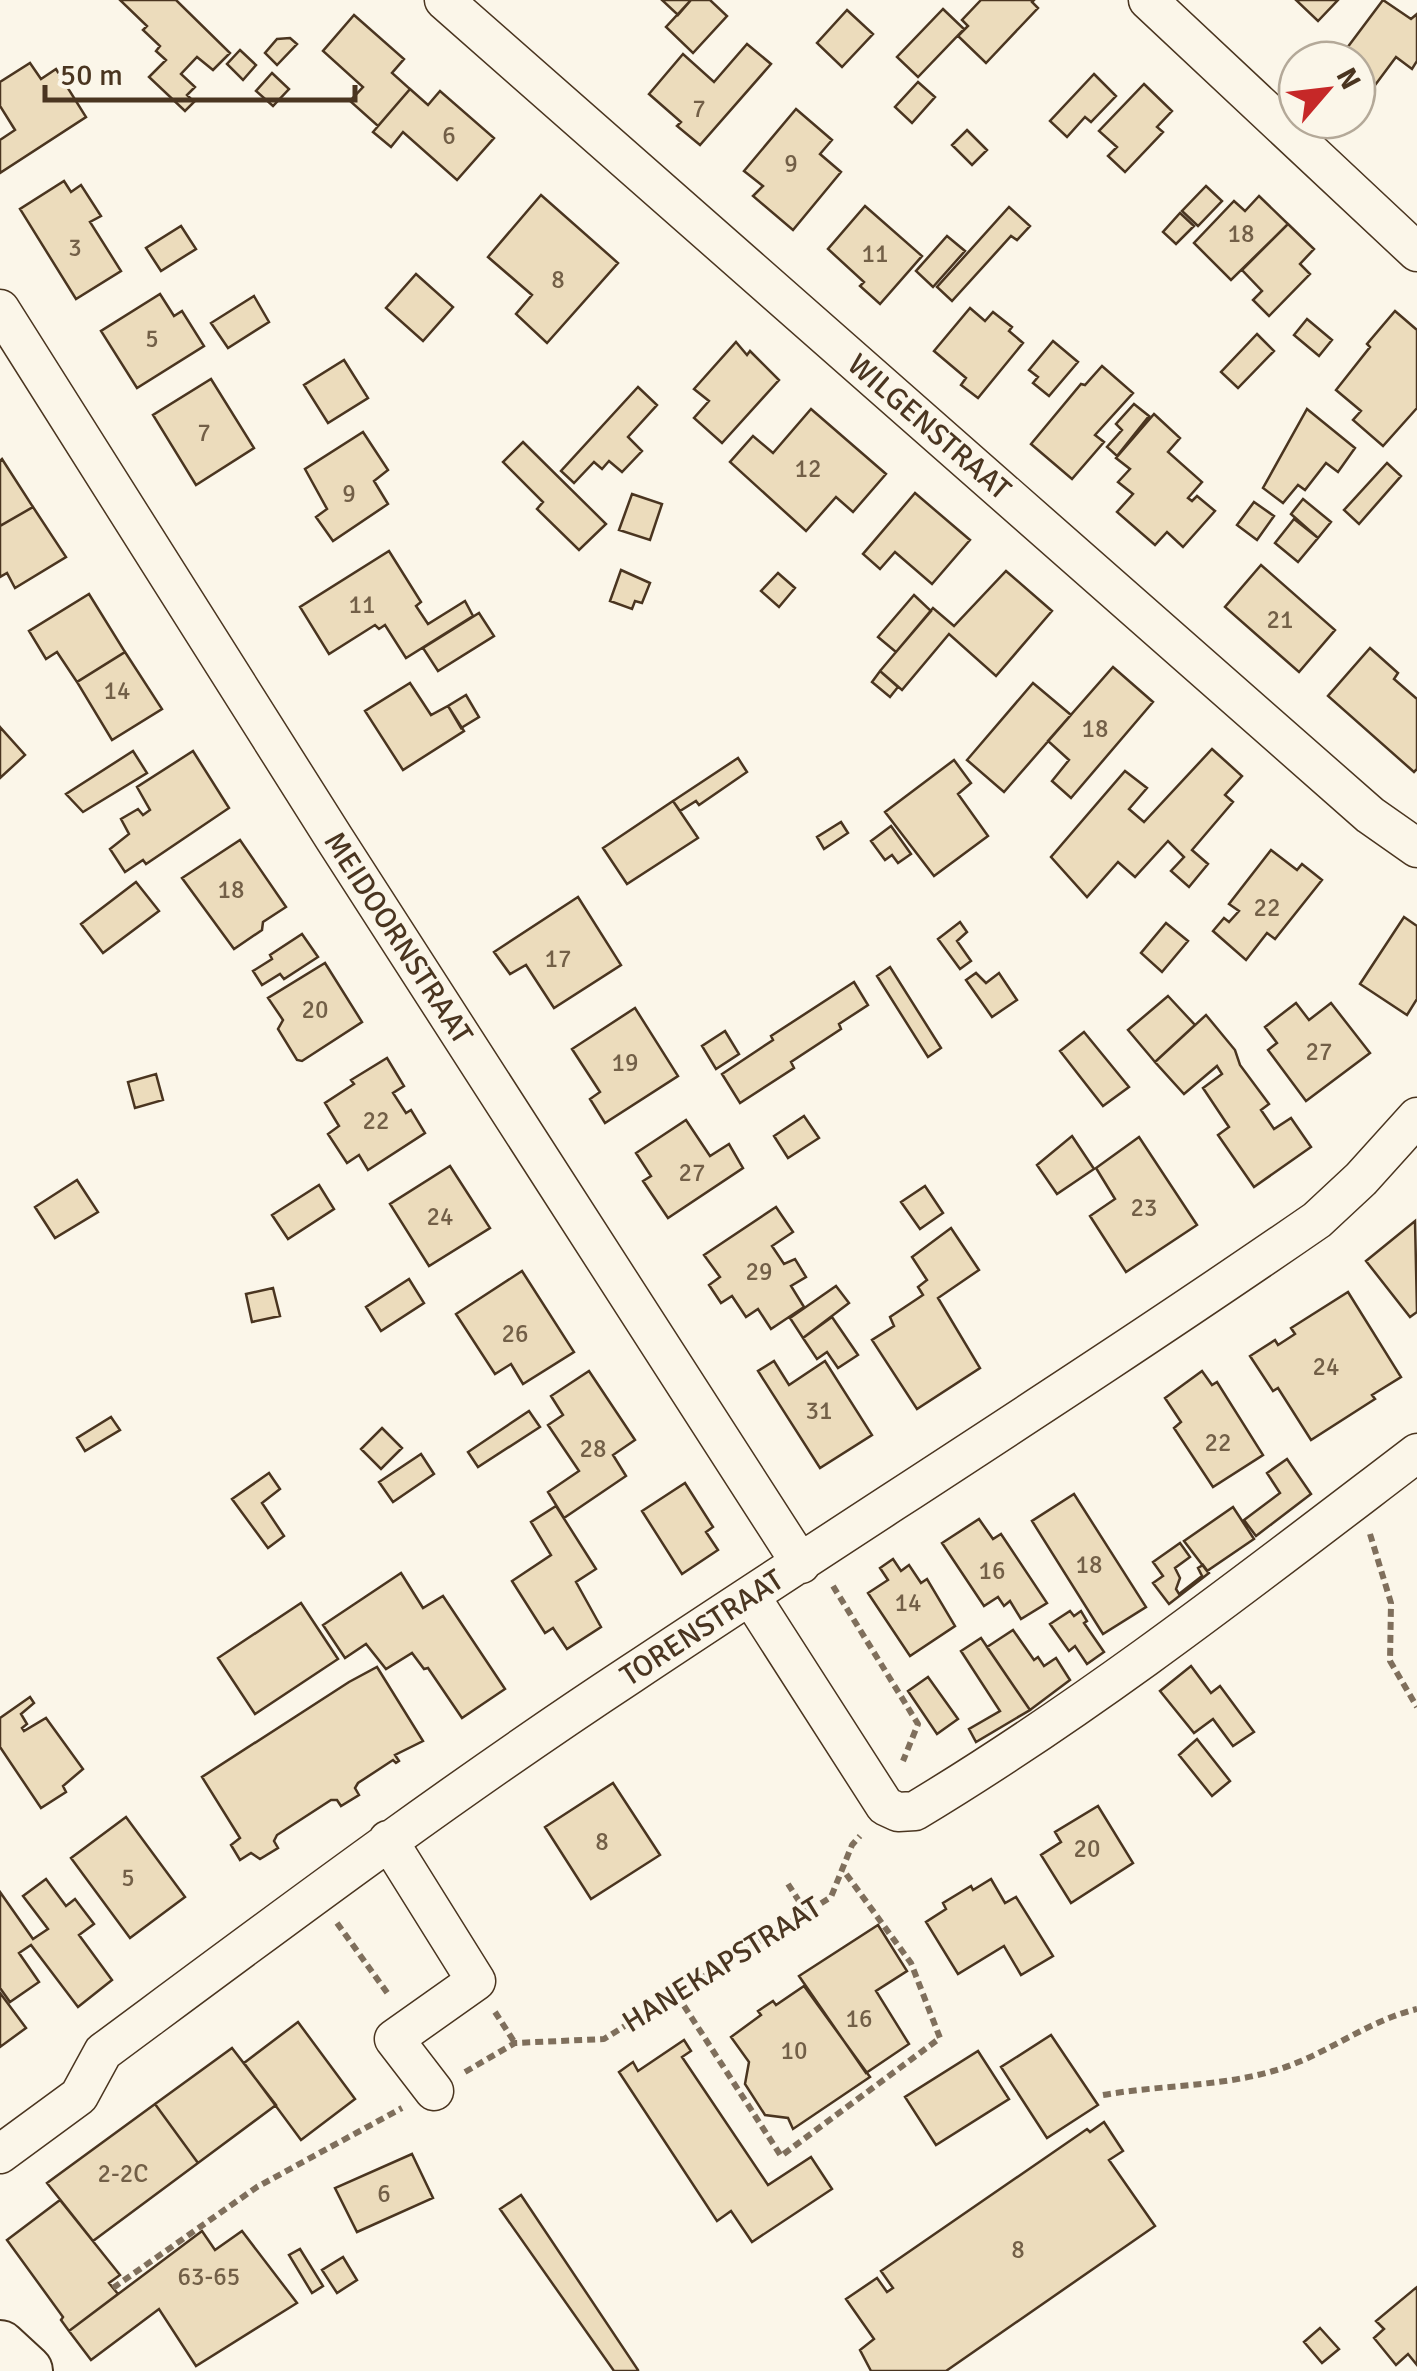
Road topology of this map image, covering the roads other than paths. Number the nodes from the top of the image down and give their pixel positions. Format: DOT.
graph roads {
  1 [pos="444,0"];
  2 [pos="1148,0"];
  3 [pos="1417,252"];
  4 [pos="0,309"];
  5 [pos="1417,848"];
  6 [pos="1417,1117"];
  7 [pos="1417,1453"];
  8 [pos="808,1559"];
  9 [pos="750,1597"];
  10 [pos="388,1840"];
  11 [pos="434,2091"];
  12 [pos="0,2154"];
  13 [pos="0,2348"];
  14 [pos="26,2371"];
  1 -- 5 [label="street, WILGENSTRAAT"];
  2 -- 3 [label="street"];
  4 -- 8 [label="street, MEIDOORNSTRAAT"];
  6 -- 8 [label="street, TORENSTRAAT"];
  7 -- 9 [label="street"];
  8 -- 9 [label="street, TORENSTRAAT"];
  9 -- 10 [label="street, TORENSTRAAT"];
  10 -- 11 [label="street"];
  10 -- 12 [label="street, TORENSTRAAT"];
  13 -- 14 [label="main road"];
}
